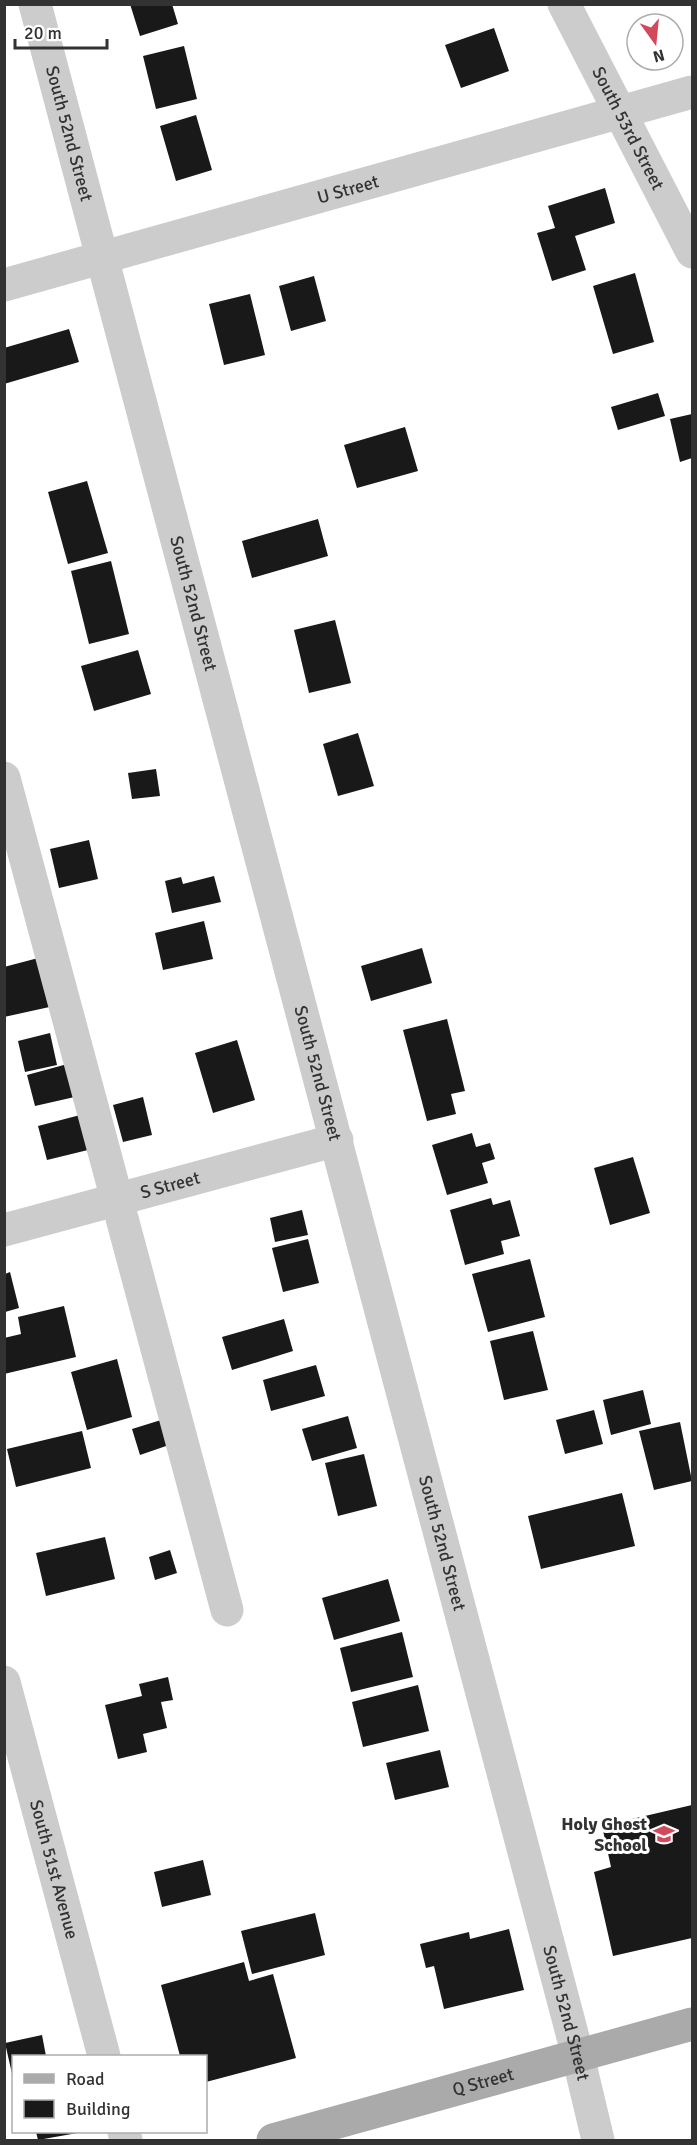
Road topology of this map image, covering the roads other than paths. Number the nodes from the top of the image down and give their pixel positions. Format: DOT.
graph roads {
  1 [pos="35,4"];
  2 [pos="564,4"];
  3 [pos="693,93"];
  4 [pos="620,113"];
  5 [pos="693,252"];
  6 [pos="103,258"];
  7 [pos="4,285"];
  8 [pos="4,778"];
  9 [pos="337,1140"];
  10 [pos="118,1199"];
  11 [pos="4,1230"];
  12 [pos="227,1610"];
  13 [pos="4,1682"];
  14 [pos="693,2024"];
  15 [pos="104,2055"];
  16 [pos="578,2056"];
  17 [pos="273,2140"];
  18 [pos="598,2140"];
  1 -- 6 [label="street, South 52nd Street"];
  2 -- 4 [label="street, South 53rd Street"];
  3 -- 4 [label="street, U Street"];
  4 -- 5 [label="street, South 53rd Street"];
  4 -- 6 [label="street, U Street"];
  6 -- 7 [label="street, U Street"];
  6 -- 9 [label="street, South 52nd Street"];
  8 -- 10 [label="street"];
  9 -- 10 [label="street, S Street"];
  9 -- 16 [label="street, South 52nd Street"];
  10 -- 11 [label="street, S Street"];
  10 -- 12 [label="street"];
  13 -- 15 [label="street, South 51st Avenue"];
  14 -- 16 [label="main road, Q Street"];
  16 -- 17 [label="main road, Q Street"];
  16 -- 18 [label="street, South 52nd Street"];
}
